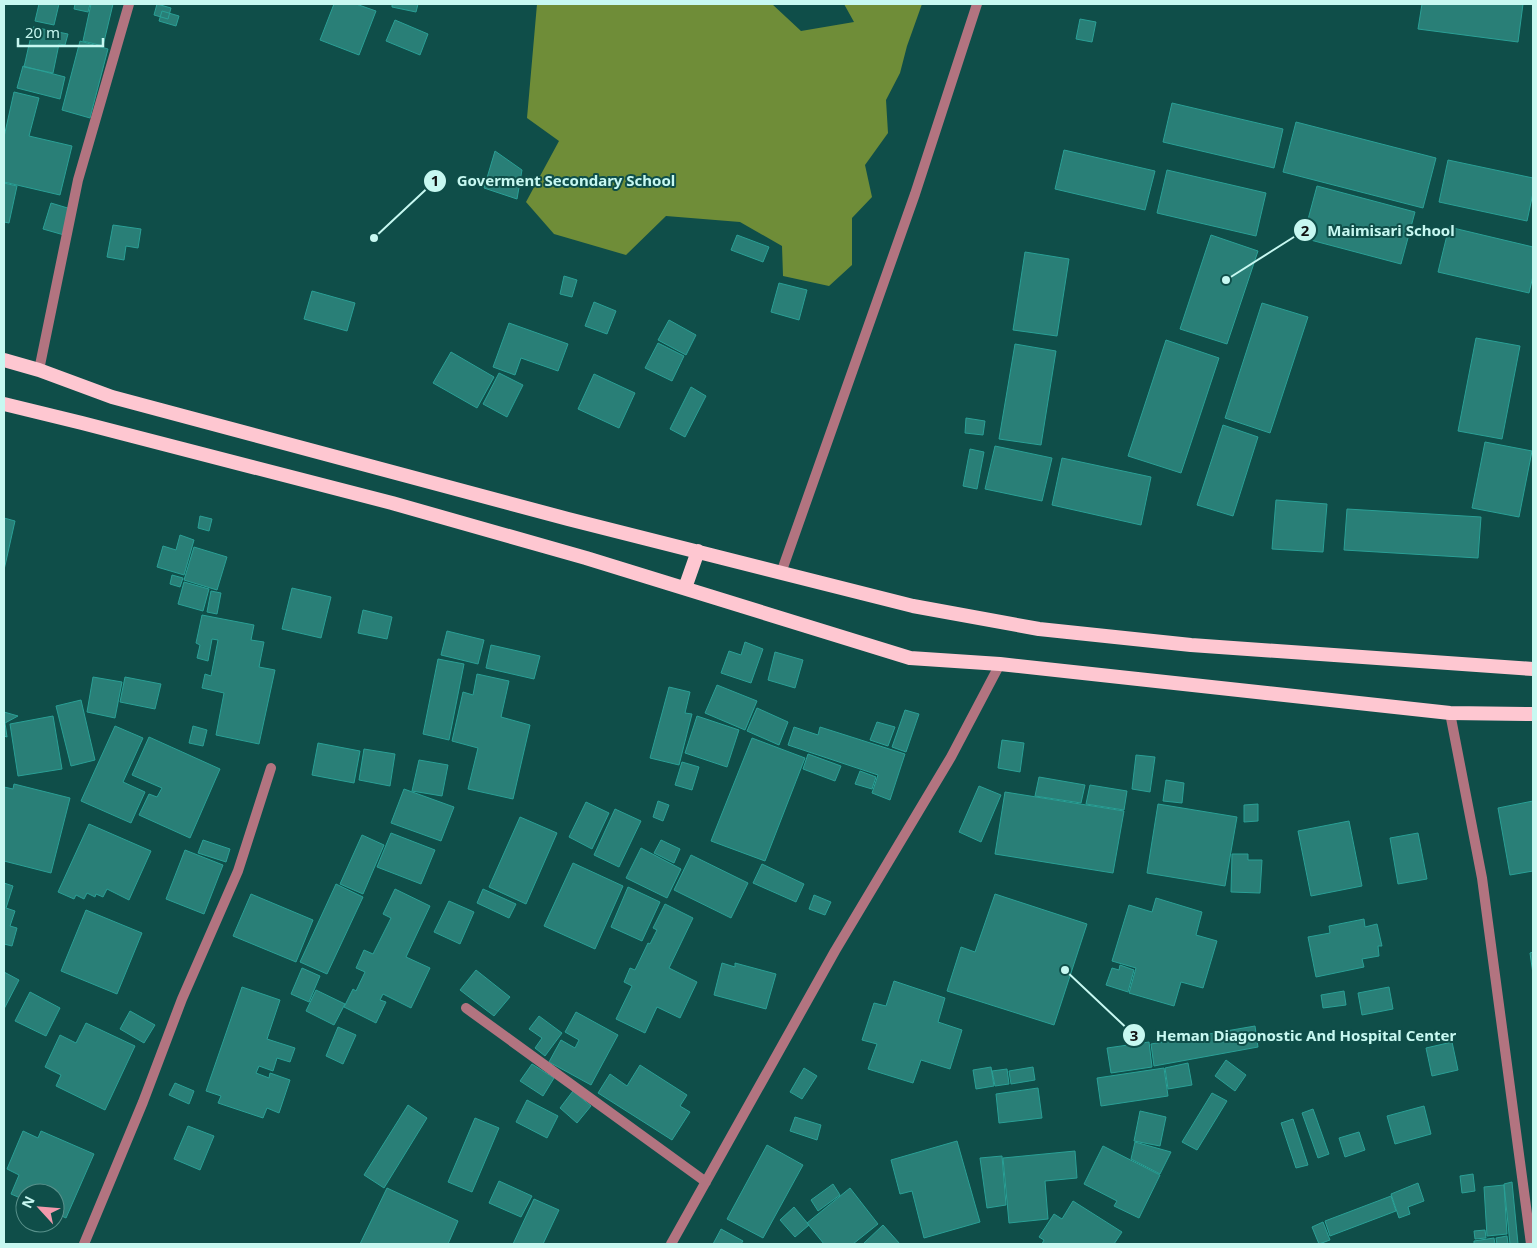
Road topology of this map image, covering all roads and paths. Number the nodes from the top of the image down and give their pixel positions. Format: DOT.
graph roads {
  1 [pos="129,4"];
  2 [pos="977,4"];
  3 [pos="4,360"];
  4 [pos="40,370"];
  5 [pos="4,404"];
  6 [pos="698,552"];
  7 [pos="781,573"];
  8 [pos="685,588"];
  9 [pos="1000,664"];
  10 [pos="1533,669"];
  11 [pos="1450,713"];
  12 [pos="1533,714"];
  13 [pos="271,768"];
  14 [pos="466,1008"];
  15 [pos="706,1182"];
  16 [pos="84,1244"];
  17 [pos="672,1244"];
  18 [pos="1531,1244"];
  1 -- 4 [label="street"];
  2 -- 7 [label="street"];
  3 -- 4 [label="highway"];
  4 -- 6 [label="highway"];
  5 -- 8 [label="highway"];
  6 -- 7 [label="highway"];
  6 -- 8 [label="highway"];
  7 -- 10 [label="highway"];
  8 -- 9 [label="highway"];
  9 -- 11 [label="highway"];
  9 -- 15 [label="street"];
  11 -- 12 [label="highway"];
  11 -- 18 [label="street"];
  13 -- 16 [label="street"];
  14 -- 15 [label="street"];
  15 -- 17 [label="street"];
}
